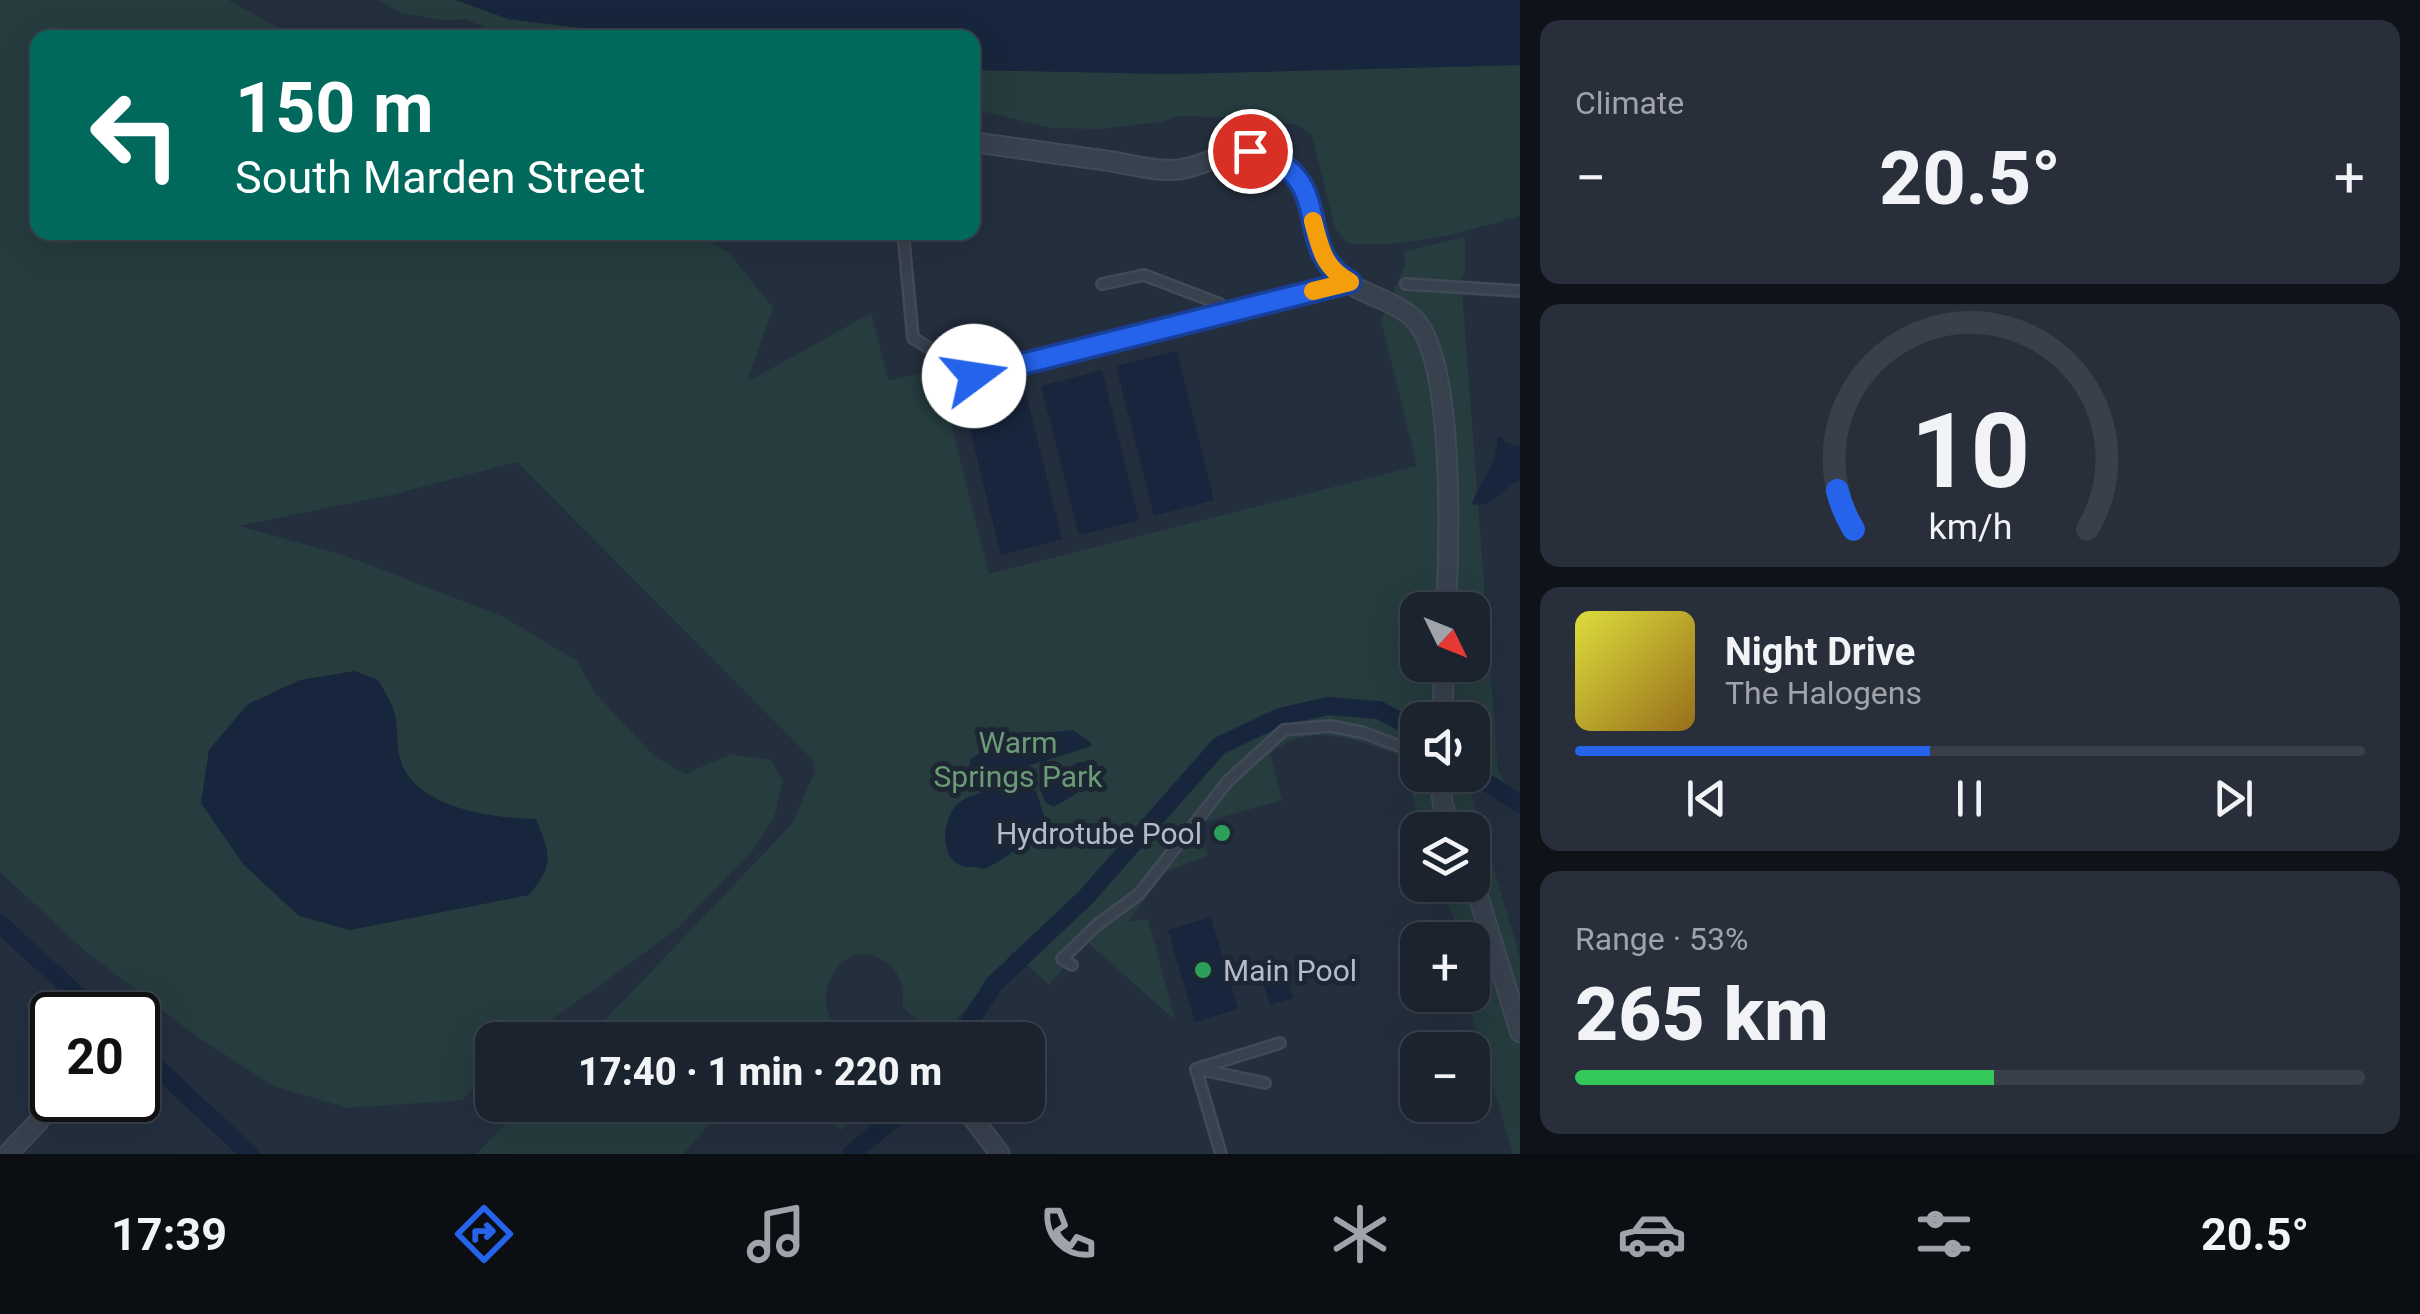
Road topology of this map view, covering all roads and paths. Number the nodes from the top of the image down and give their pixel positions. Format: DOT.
graph roads {
  1 [pos="980,143"];
  2 [pos="905,240"];
  3 [pos="1350,282"];
  4 [pos="1102,284"];
  5 [pos="1406,284"];
  6 [pos="1520,291"];
  7 [pos="1224,314"];
  8 [pos="1446,592"];
  9 [pos="1400,746"];
  10 [pos="1480,902"];
  11 [pos="1072,965"];
  12 [pos="1520,1032"];
  13 [pos="1280,1043"];
  14 [pos="1196,1069"];
  15 [pos="1265,1083"];
  16 [pos="38,1122"];
  17 [pos="975,1122"];
  18 [pos="8,1154"];
  19 [pos="1000,1154"];
  20 [pos="1221,1154"];
  1 -- 3 [label="street"];
  2 -- 7 [label="lane"];
  3 -- 7 [label="lane"];
  3 -- 8 [label="street"];
  4 -- 7 [label="lane"];
  5 -- 6 [label="lane"];
  9 -- 11 [label="lane"];
  10 -- 12 [label="street"];
  13 -- 14 [label="lane"];
  14 -- 15 [label="lane"];
  14 -- 20 [label="lane"];
  16 -- 18 [label="street"];
  17 -- 19 [label="street"];
}
